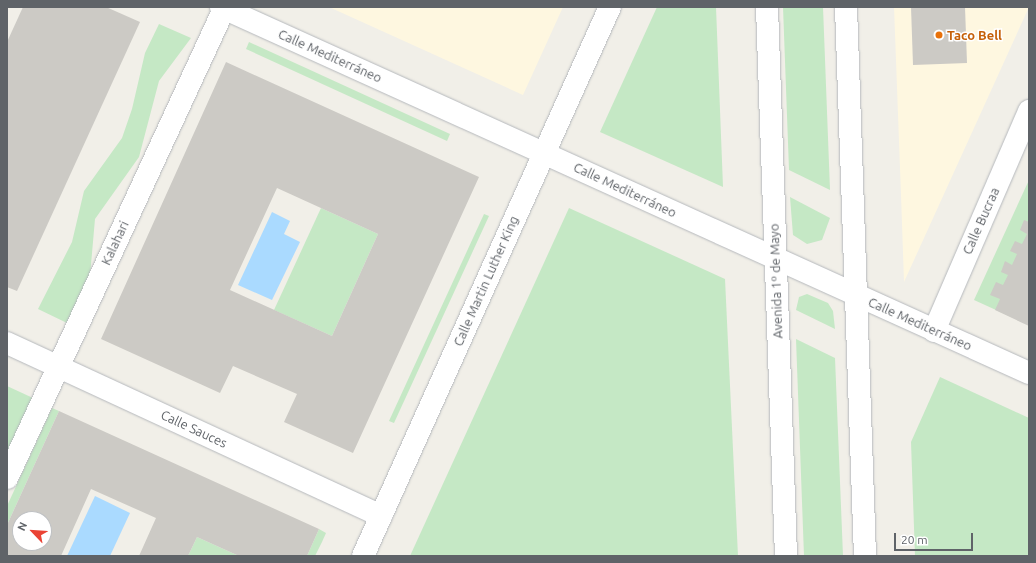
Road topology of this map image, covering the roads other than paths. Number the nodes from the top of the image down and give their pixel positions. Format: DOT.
graph roads {
  1 [pos="610,7"];
  2 [pos="766,7"];
  3 [pos="846,7"];
  4 [pos="222,8"];
  5 [pos="1029,111"];
  6 [pos="544,152"];
  7 [pos="776,259"];
  8 [pos="857,296"];
  9 [pos="934,331"];
  10 [pos="7,343"];
  11 [pos="58,366"];
  12 [pos="1029,373"];
  13 [pos="7,478"];
  14 [pos="381,516"];
  15 [pos="362,556"];
  16 [pos="786,556"];
  17 [pos="865,556"];
  1 -- 6 [label="street, Calle Martin Luther King"];
  2 -- 7 [label="street, Avenida 1º de Mayo"];
  3 -- 8 [label="street"];
  4 -- 6 [label="street, Calle Mediterráneo"];
  4 -- 11 [label="street, Kalahari"];
  5 -- 9 [label="street, Calle Bucraa"];
  6 -- 7 [label="street, Calle Mediterráneo"];
  6 -- 14 [label="street, Calle Martin Luther King"];
  7 -- 8 [label="street, Calle Mediterráneo"];
  7 -- 16 [label="street, Avenida 1º de Mayo"];
  8 -- 9 [label="street, Calle Mediterráneo"];
  8 -- 17 [label="street"];
  9 -- 12 [label="street, Calle Mediterráneo"];
  10 -- 11 [label="street, Calle Sauces"];
  11 -- 13 [label="street, Kalahari"];
  11 -- 14 [label="street, Calle Sauces"];
  14 -- 15 [label="street, Calle Martin Luther King"];
}
